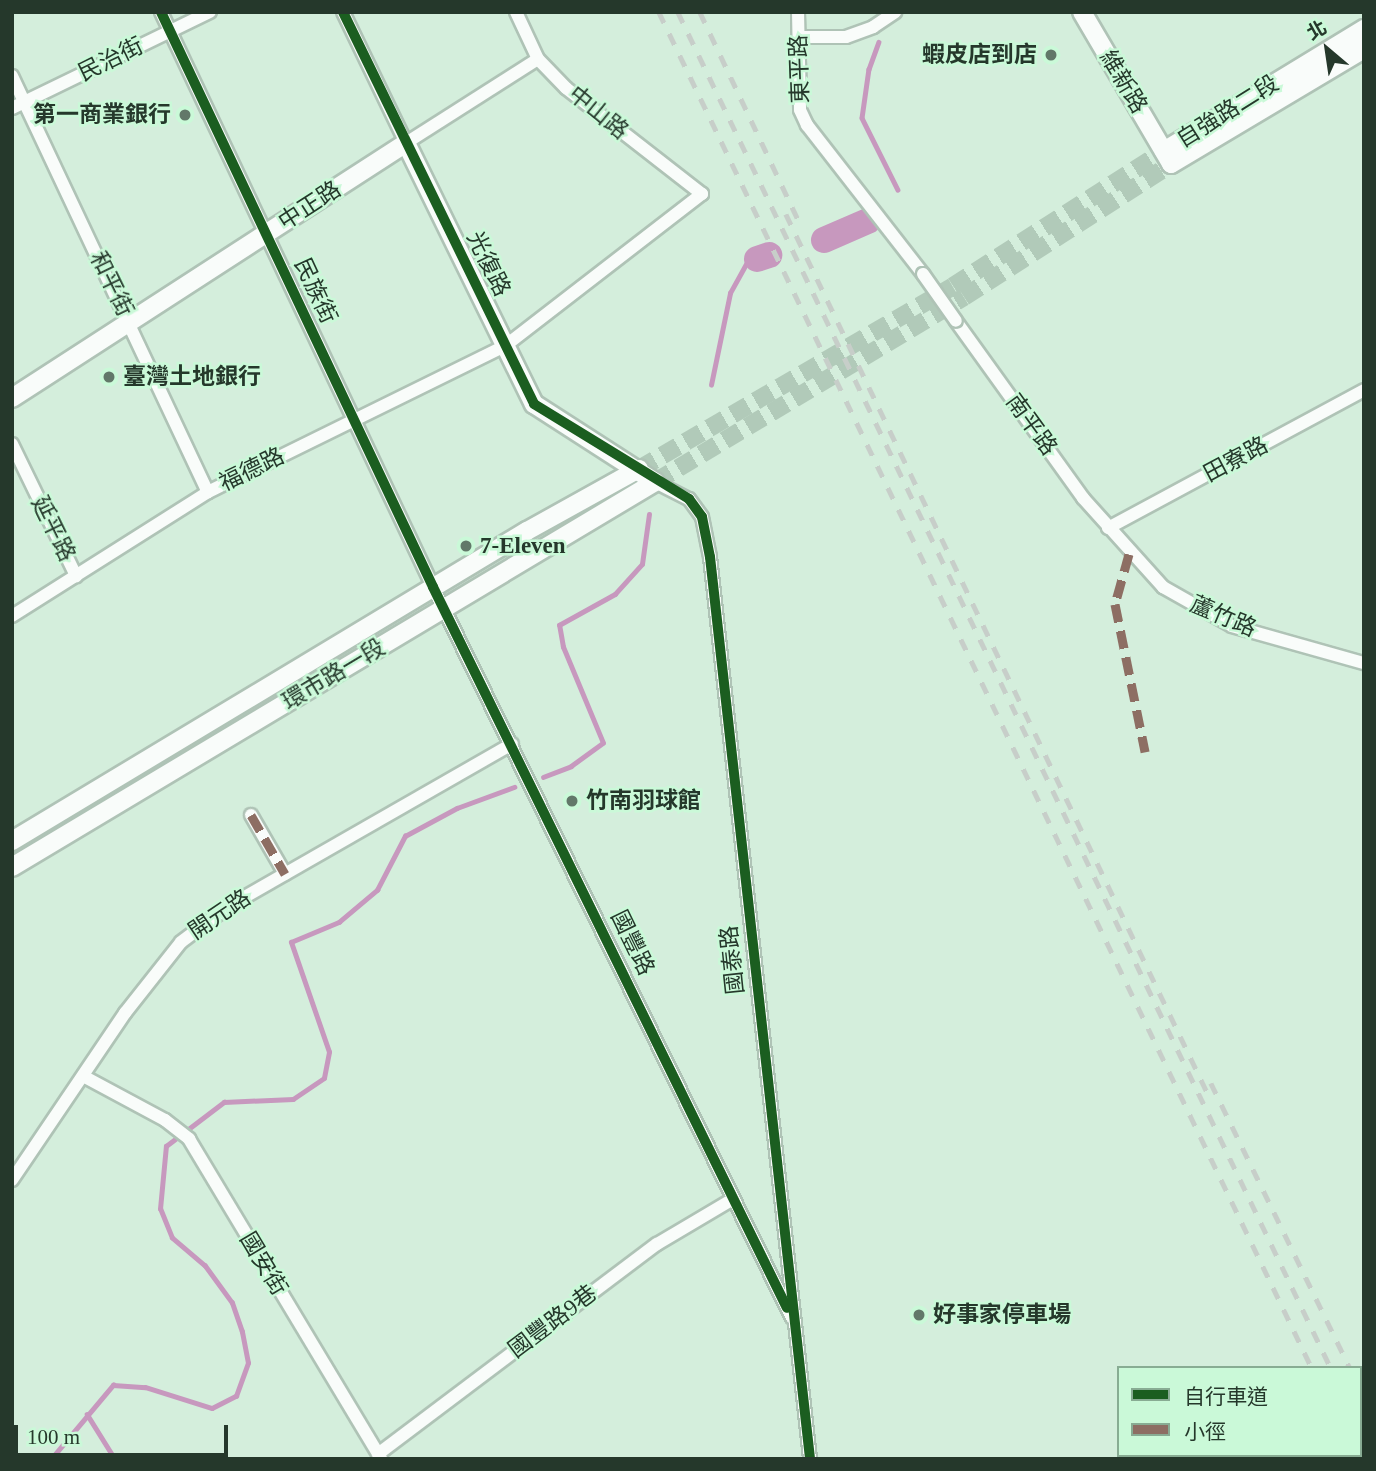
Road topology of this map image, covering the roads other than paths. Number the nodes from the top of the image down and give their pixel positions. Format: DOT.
graph roads {
  1 [pos="161,12"];
  2 [pos="209,12"];
  3 [pos="343,12"];
  4 [pos="516,12"];
  5 [pos="798,12"];
  6 [pos="895,12"];
  7 [pos="1082,12"];
  8 [pos="1364,29"];
  9 [pos="170,31"];
  10 [pos="799,37"];
  11 [pos="1364,49"];
  12 [pos="538,59"];
  13 [pos="12,76"];
  14 [pos="25,102"];
  15 [pos="12,108"];
  16 [pos="406,143"];
  17 [pos="1168,157"];
  18 [pos="702,194"];
  19 [pos="266,235"];
  20 [pos="923,274"];
  21 [pos="130,322"];
  22 [pos="505,346"];
  23 [pos="1364,390"];
  24 [pos="12,398"];
  25 [pos="353,421"];
  26 [pos="12,444"];
  27 [pos="639,469"];
  28 [pos="655,482"];
  29 [pos="208,492"];
  30 [pos="1108,528"];
  31 [pos="76,576"];
  32 [pos="433,587"];
  33 [pos="444,610"];
  34 [pos="12,616"];
  35 [pos="1364,663"];
  36 [pos="512,744"];
  37 [pos="251,815"];
  38 [pos="33,829"];
  39 [pos="12,841"];
  40 [pos="46,848"];
  41 [pos="12,867"];
  42 [pos="285,874"];
  43 [pos="83,1076"];
  44 [pos="12,1180"];
  45 [pos="733,1199"];
  46 [pos="792,1318"];
  47 [pos="379,1456"];
  48 [pos="810,1459"];
  1 -- 9 [label="street, 民族街"];
  2 -- 9 [label="street, 民治街"];
  3 -- 16 [label="street, 光復路"];
  4 -- 12 [label="street, 中山路"];
  5 -- 10 [label="street, 東平路"];
  6 -- 10 [label="street"];
  7 -- 17 [label="main road, 維新路"];
  8 -- 17 [label="main road, 自強路二段"];
  9 -- 14 [label="street, 民治街"];
  9 -- 19 [label="street, 民族街"];
  10 -- 20 [label="street, 東平路"];
  11 -- 17 [label="main road, 自強路二段"];
  12 -- 16 [label="street, 中正路"];
  12 -- 18 [label="street, 中山路"];
  13 -- 14 [label="street, 和平街"];
  14 -- 15 [label="street, 民治街"];
  14 -- 21 [label="street, 和平街"];
  16 -- 19 [label="main road, 中正路"];
  16 -- 22 [label="main road, 光復路"];
  18 -- 22 [label="street, 福德路"];
  19 -- 21 [label="main road, 中正路"];
  19 -- 25 [label="street, 民族街"];
  20 -- 30 [label="street, 南平路, bridge"];
  21 -- 24 [label="main road, 中正路"];
  21 -- 29 [label="street, 和平街"];
  22 -- 25 [label="street, 福德路"];
  22 -- 27 [label="main road, 光復路"];
  23 -- 30 [label="street, 田寮路"];
  25 -- 29 [label="street, 福德路"];
  25 -- 32 [label="street, 民族街"];
  26 -- 31 [label="street, 延平路"];
  27 -- 28 [label="main road, 光復路"];
  27 -- 32 [label="main road, 環市路一段"];
  28 -- 33 [label="main road, 環市路一段"];
  28 -- 46 [label="street, 國泰路"];
  29 -- 31 [label="street, 福德路"];
  30 -- 35 [label="street, 蘆竹路"];
  31 -- 34 [label="street, 福德路"];
  32 -- 33 [label="street, 國豐路"];
  32 -- 38 [label="main road, 環市路一段"];
  33 -- 36 [label="street, 國豐路"];
  33 -- 40 [label="main road, 環市路一段"];
  36 -- 42 [label="street, 開元路"];
  36 -- 45 [label="street, 國豐路"];
  37 -- 42 [label="street"];
  38 -- 39 [label="main road, 環市路一段"];
  38 -- 40 [label="main road"];
  40 -- 41 [label="main road, 環市路一段"];
  42 -- 43 [label="street, 開元路"];
  43 -- 44 [label="street, 開元路"];
  43 -- 47 [label="street, 國安街"];
  45 -- 46 [label="street, 國豐路"];
  45 -- 47 [label="street, 國豐路9巷"];
  46 -- 48 [label="street, 國泰路"];
}
